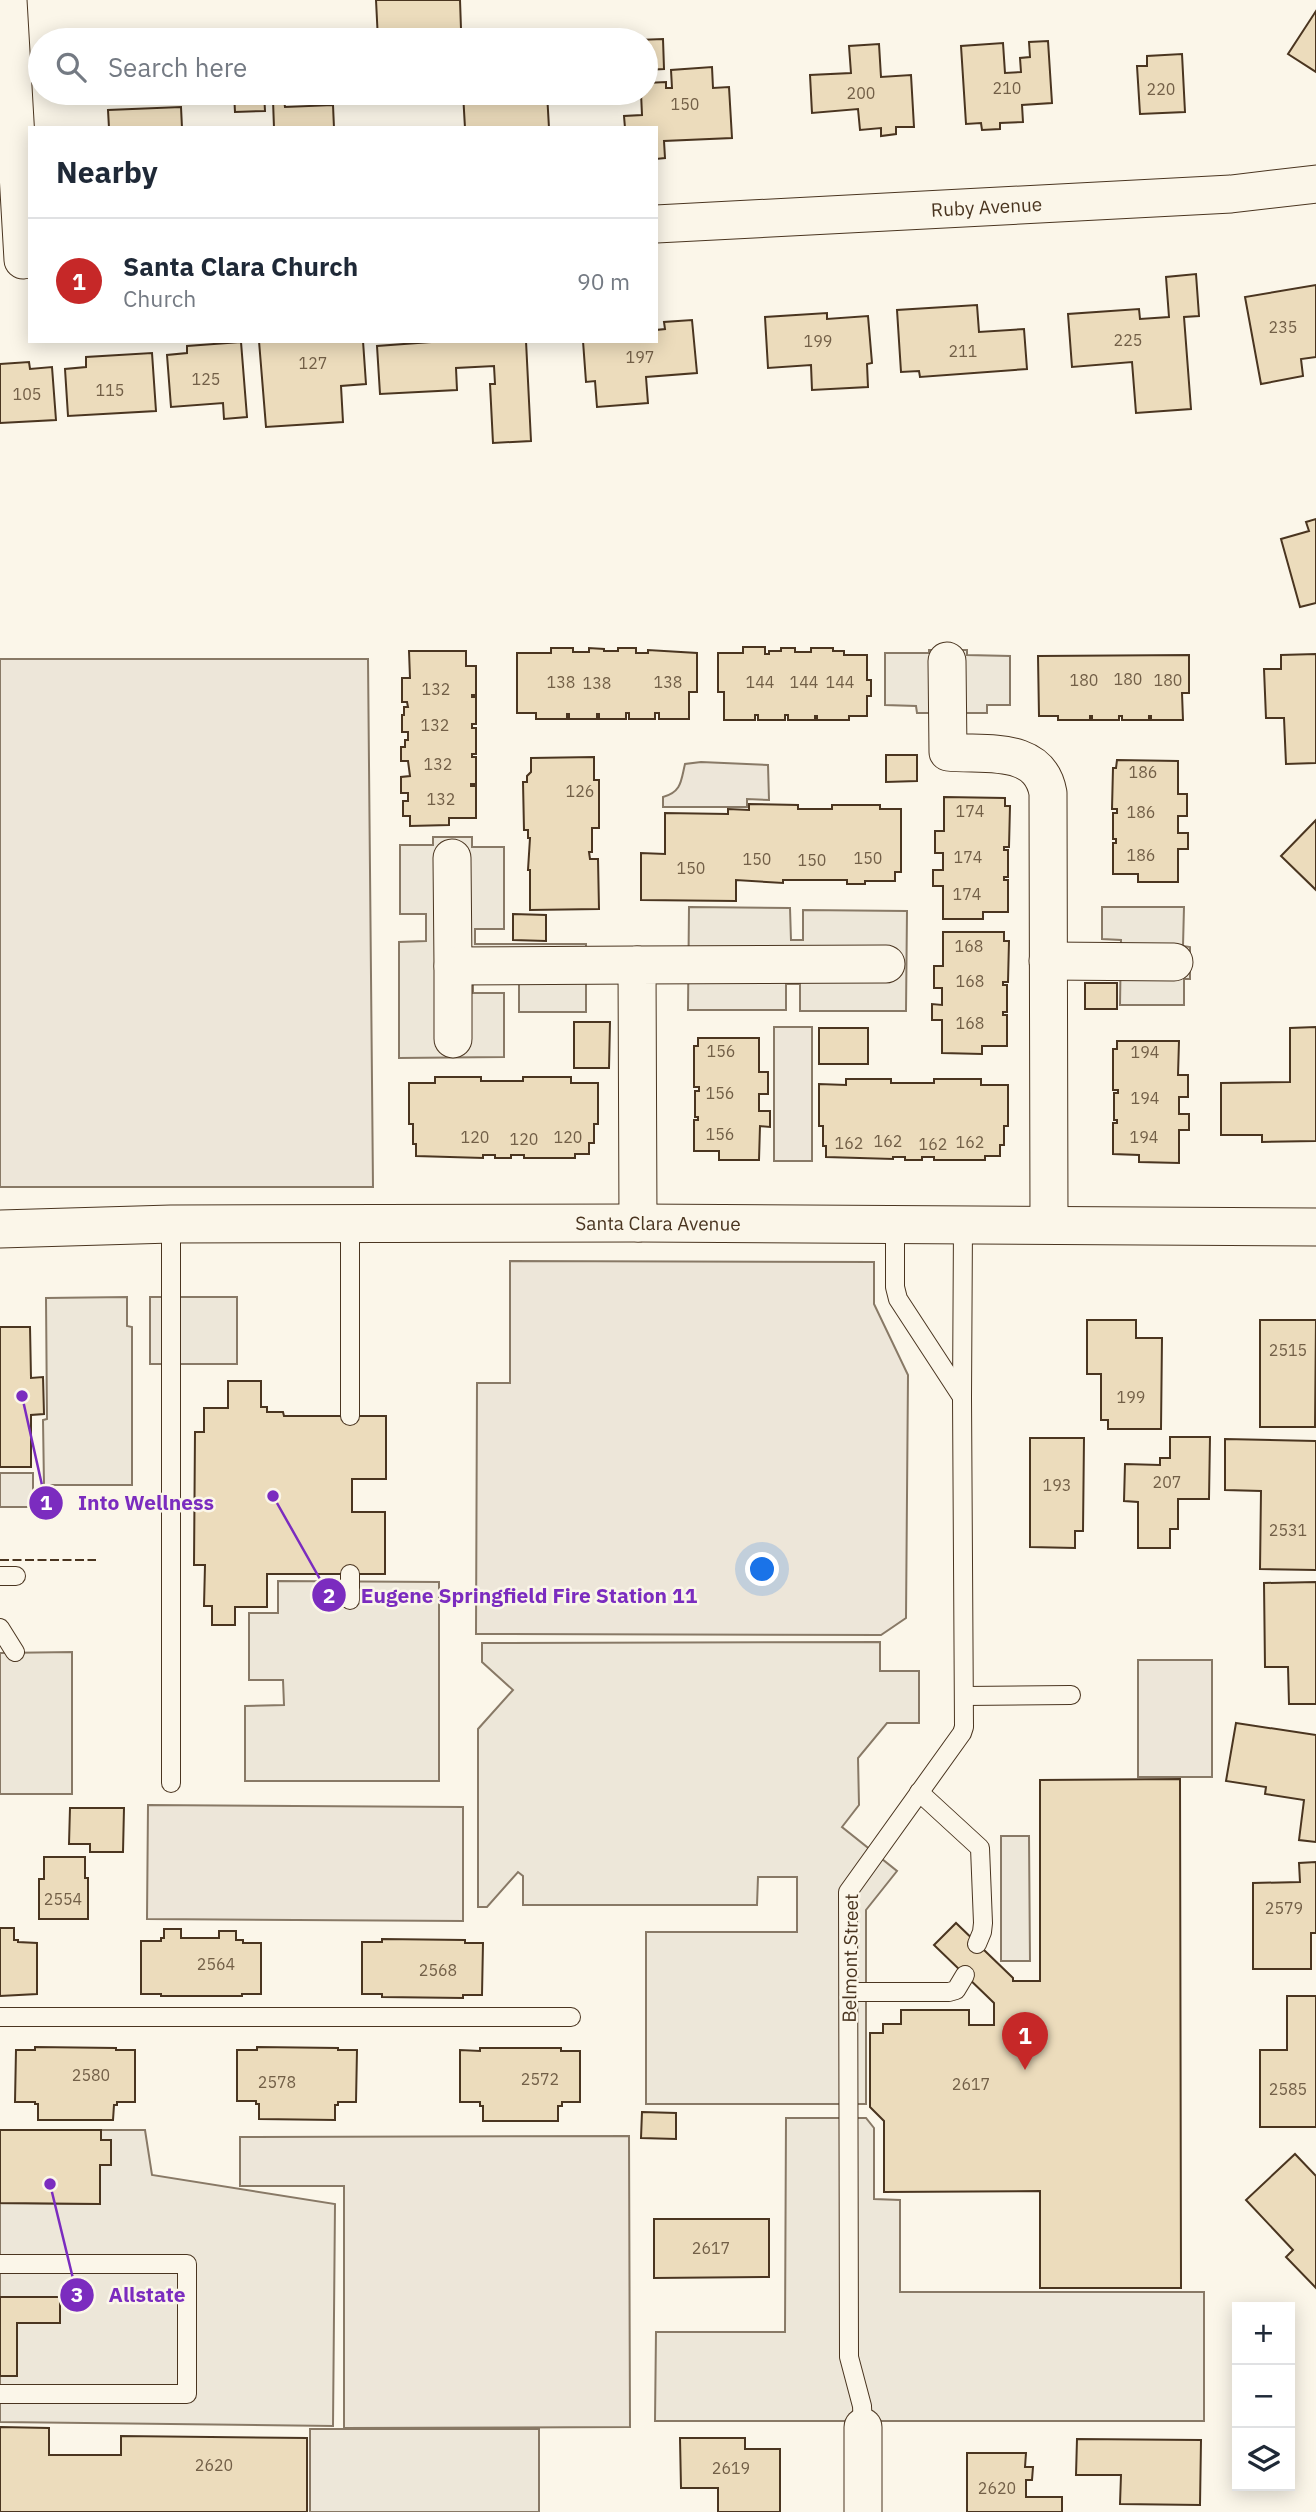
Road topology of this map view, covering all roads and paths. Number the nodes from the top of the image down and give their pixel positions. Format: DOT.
graph roads {
  1 [pos="8,0"];
  2 [pos="1316,184"];
  3 [pos="658,224"];
  4 [pos="18,260"];
  5 [pos="947,661"];
  6 [pos="452,858"];
  7 [pos="1048,961"];
  8 [pos="1174,962"];
  9 [pos="886,964"];
  10 [pos="637,965"];
  11 [pos="453,966"];
  12 [pos="453,1039"];
  13 [pos="638,1223"];
  14 [pos="172,1224"];
  15 [pos="350,1224"];
  16 [pos="895,1224"];
  17 [pos="963,1224"];
  18 [pos="1049,1224"];
  19 [pos="1316,1227"];
  20 [pos="0,1229"];
  21 [pos="961,1397"];
  22 [pos="350,1416"];
  23 [pos="350,1574"];
  24 [pos="350,1600"];
  25 [pos="0,1628"];
  26 [pos="15,1652"];
  27 [pos="1071,1695"];
  28 [pos="964,1696"];
  29 [pos="171,1783"];
  30 [pos="919,1792"];
  31 [pos="977,1944"];
  32 [pos="965,1975"];
  33 [pos="849,1992"];
  34 [pos="0,2017"];
  35 [pos="571,2017"];
  36 [pos="0,2264"];
  37 [pos="0,2394"];
  38 [pos="863,2427"];
  39 [pos="863,2512"];
  1 -- 4 [label="street"];
  2 -- 3 [label="street, Ruby Avenue"];
  5 -- 7 [label="street"];
  6 -- 11 [label="street"];
  7 -- 8 [label="street"];
  7 -- 18 [label="street"];
  9 -- 10 [label="street"];
  10 -- 11 [label="street"];
  10 -- 13 [label="street"];
  11 -- 12 [label="street"];
  13 -- 15 [label="street, Santa Clara Avenue"];
  13 -- 16 [label="street, Santa Clara Avenue"];
  14 -- 15 [label="street, Santa Clara Avenue"];
  14 -- 20 [label="street, Santa Clara Avenue"];
  14 -- 29 [label="lane"];
  15 -- 22 [label="lane"];
  16 -- 17 [label="street, Santa Clara Avenue"];
  16 -- 21 [label="lane"];
  17 -- 18 [label="street, Santa Clara Avenue"];
  17 -- 21 [label="lane, Belmont Street"];
  18 -- 19 [label="street, Santa Clara Avenue"];
  21 -- 28 [label="lane, Belmont Street"];
  23 -- 24 [label="lane"];
  25 -- 26 [label="lane"];
  27 -- 28 [label="lane"];
  28 -- 30 [label="lane, Belmont Street"];
  30 -- 31 [label="lane"];
  30 -- 33 [label="lane, Belmont Street"];
  32 -- 33 [label="lane"];
  33 -- 38 [label="lane, Belmont Street"];
  34 -- 35 [label="lane"];
  36 -- 37 [label="lane"];
  38 -- 39 [label="street, Belmont Street"];
}
